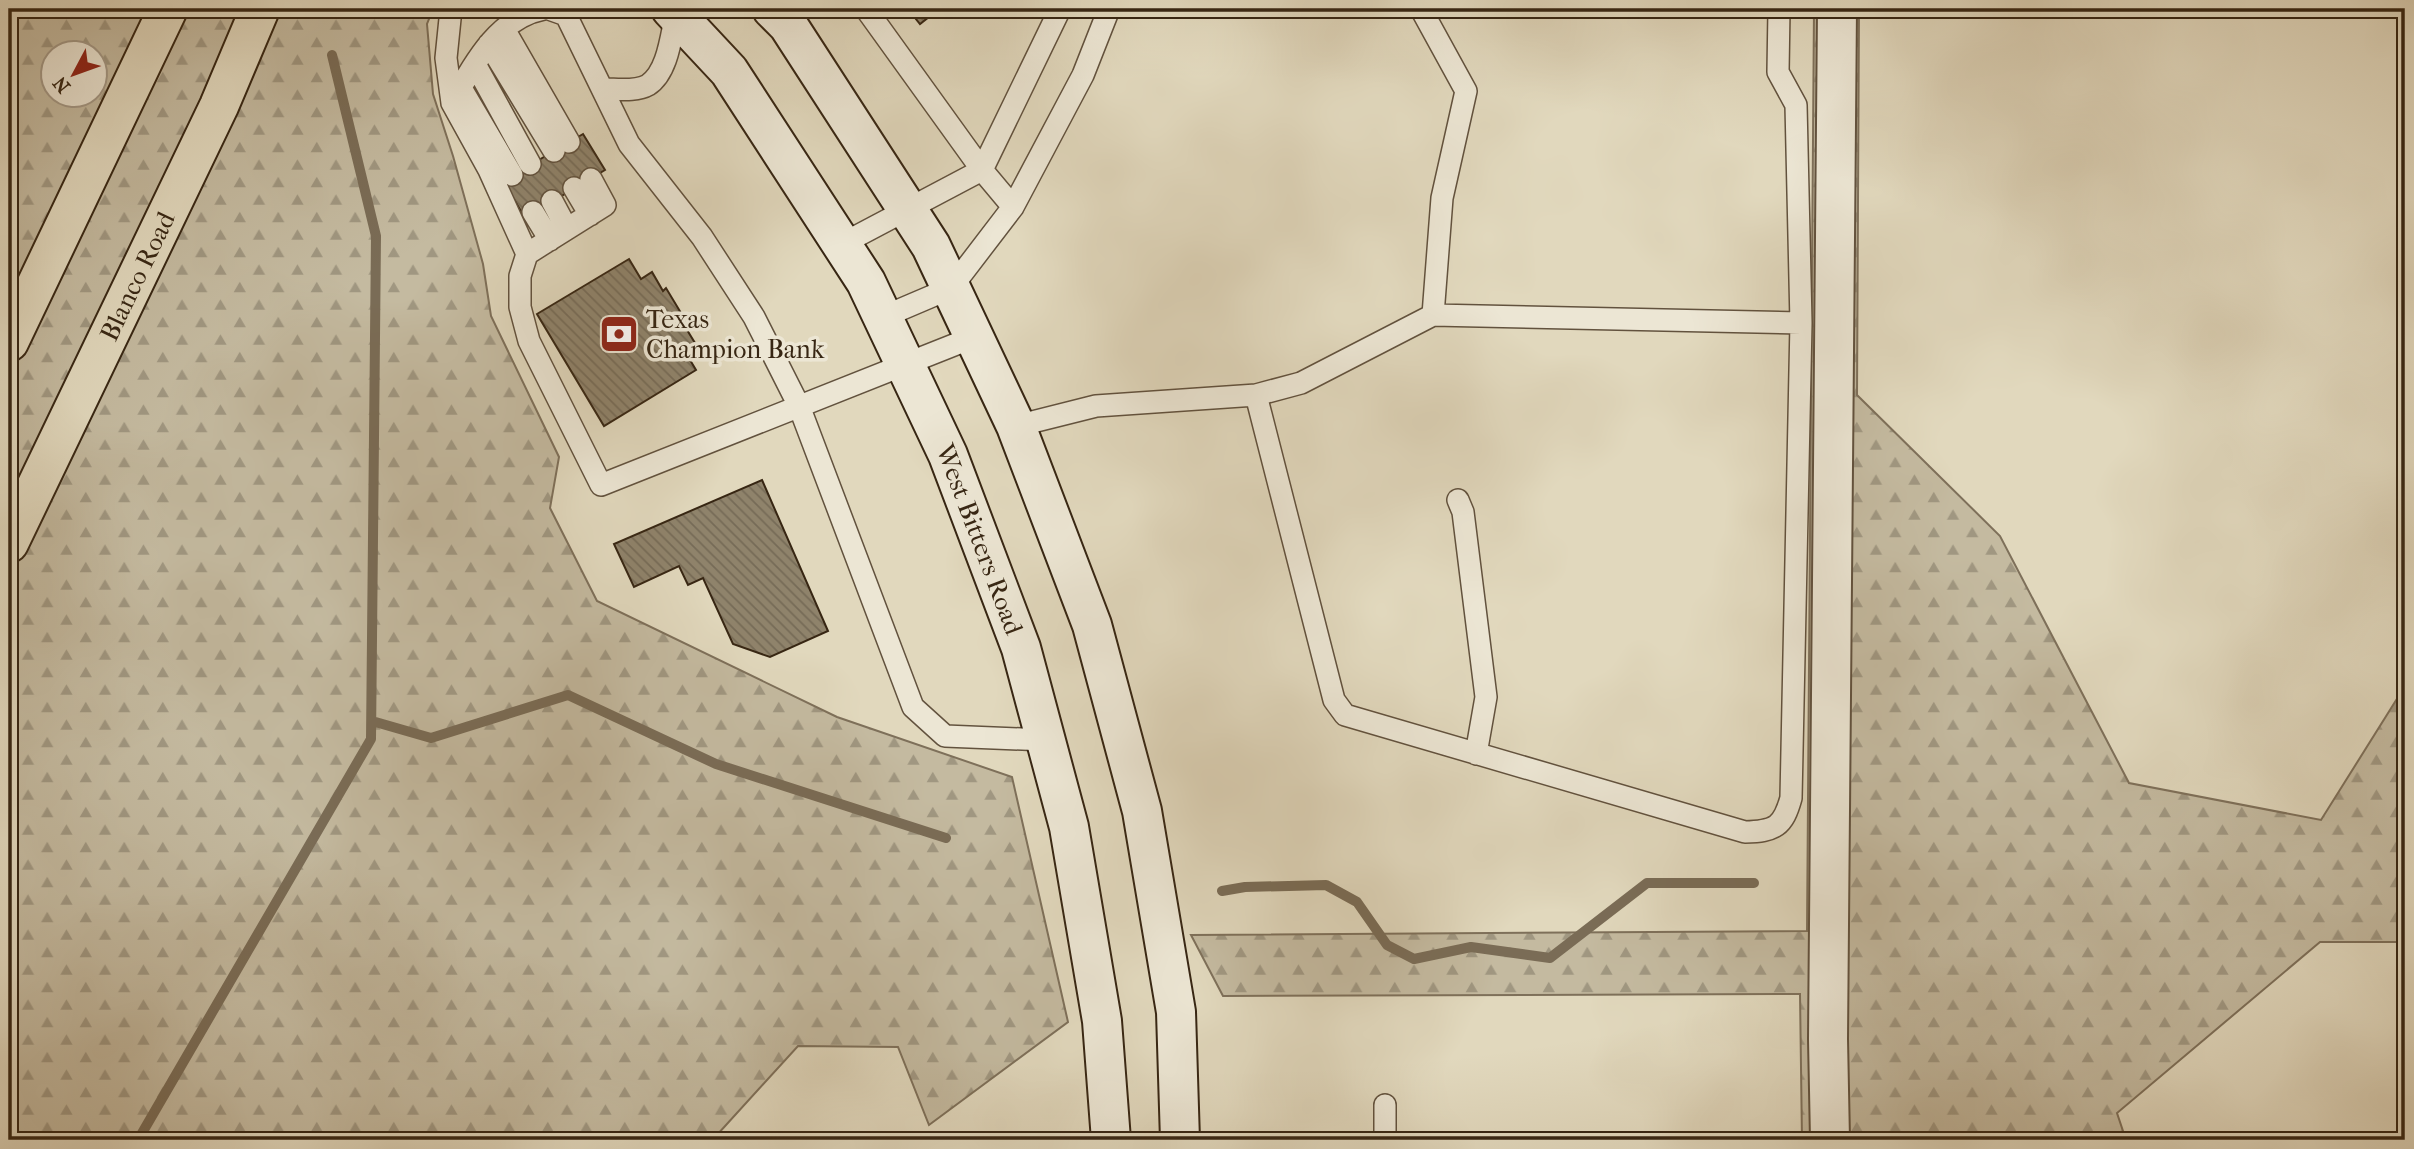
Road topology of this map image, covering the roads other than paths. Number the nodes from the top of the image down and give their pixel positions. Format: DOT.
graph roads {
  1 [pos="168,9"];
  2 [pos="260,9"];
  3 [pos="452,9"];
  4 [pos="772,9"];
  5 [pos="866,9"];
  6 [pos="1060,9"];
  7 [pos="1110,9"];
  8 [pos="1421,9"];
  9 [pos="1779,9"];
  10 [pos="1837,9"];
  11 [pos="556,10"];
  12 [pos="674,11"];
  13 [pos="497,36"];
  14 [pos="475,64"];
  15 [pos="604,89"];
  16 [pos="456,96"];
  17 [pos="561,146"];
  18 [pos="530,164"];
  19 [pos="982,170"];
  20 [pos="512,176"];
  21 [pos="582,183"];
  22 [pos="552,201"];
  23 [pos="1013,207"];
  24 [pos="908,209"];
  25 [pos="533,212"];
  26 [pos="559,235"];
  27 [pos="842,244"];
  28 [pos="527,254"];
  29 [pos="951,288"];
  30 [pos="1433,315"];
  31 [pos="883,317"];
  32 [pos="1801,323"];
  33 [pos="974,337"];
  34 [pos="9,342"];
  35 [pos="905,365"];
  36 [pos="1256,395"];
  37 [pos="799,406"];
  38 [pos="1016,426"];
  39 [pos="1458,500"];
  40 [pos="9,542"];
  41 [pos="1046,740"];
  42 [pos="1476,754"];
  43 [pos="1385,1105"];
  44 [pos="1111,1140"];
  45 [pos="1180,1140"];
  46 [pos="1385,1140"];
  47 [pos="1830,1140"];
  1 -- 34 [label="main road"];
  2 -- 40 [label="main road, Blanco Road"];
  3 -- 16 [label="lane"];
  4 -- 24 [label="main road"];
  5 -- 19 [label="lane"];
  6 -- 19 [label="lane"];
  7 -- 23 [label="lane"];
  8 -- 30 [label="lane"];
  9 -- 32 [label="lane"];
  10 -- 47 [label="main road"];
  11 -- 13 [label="lane"];
  11 -- 15 [label="lane"];
  12 -- 15 [label="lane"];
  12 -- 27 [label="main road, West Bitters Road"];
  13 -- 14 [label="lane"];
  13 -- 17 [label="lane"];
  14 -- 16 [label="lane"];
  14 -- 18 [label="lane"];
  15 -- 37 [label="lane"];
  16 -- 20 [label="lane"];
  16 -- 28 [label="lane"];
  19 -- 23 [label="lane"];
  19 -- 24 [label="lane"];
  21 -- 26 [label="lane"];
  22 -- 26 [label="lane"];
  23 -- 29 [label="lane"];
  24 -- 27 [label="lane"];
  24 -- 29 [label="main road"];
  25 -- 26 [label="lane"];
  26 -- 28 [label="lane"];
  27 -- 31 [label="main road, West Bitters Road"];
  28 -- 37 [label="lane"];
  29 -- 31 [label="lane"];
  29 -- 33 [label="main road"];
  30 -- 32 [label="lane"];
  30 -- 36 [label="lane"];
  31 -- 35 [label="main road, West Bitters Road"];
  32 -- 42 [label="lane"];
  33 -- 35 [label="lane"];
  33 -- 38 [label="main road"];
  35 -- 37 [label="lane"];
  35 -- 41 [label="main road, West Bitters Road"];
  36 -- 38 [label="lane"];
  36 -- 42 [label="lane"];
  37 -- 41 [label="lane"];
  38 -- 45 [label="main road"];
  39 -- 42 [label="lane"];
  41 -- 44 [label="main road, West Bitters Road"];
  43 -- 46 [label="lane"];
}
